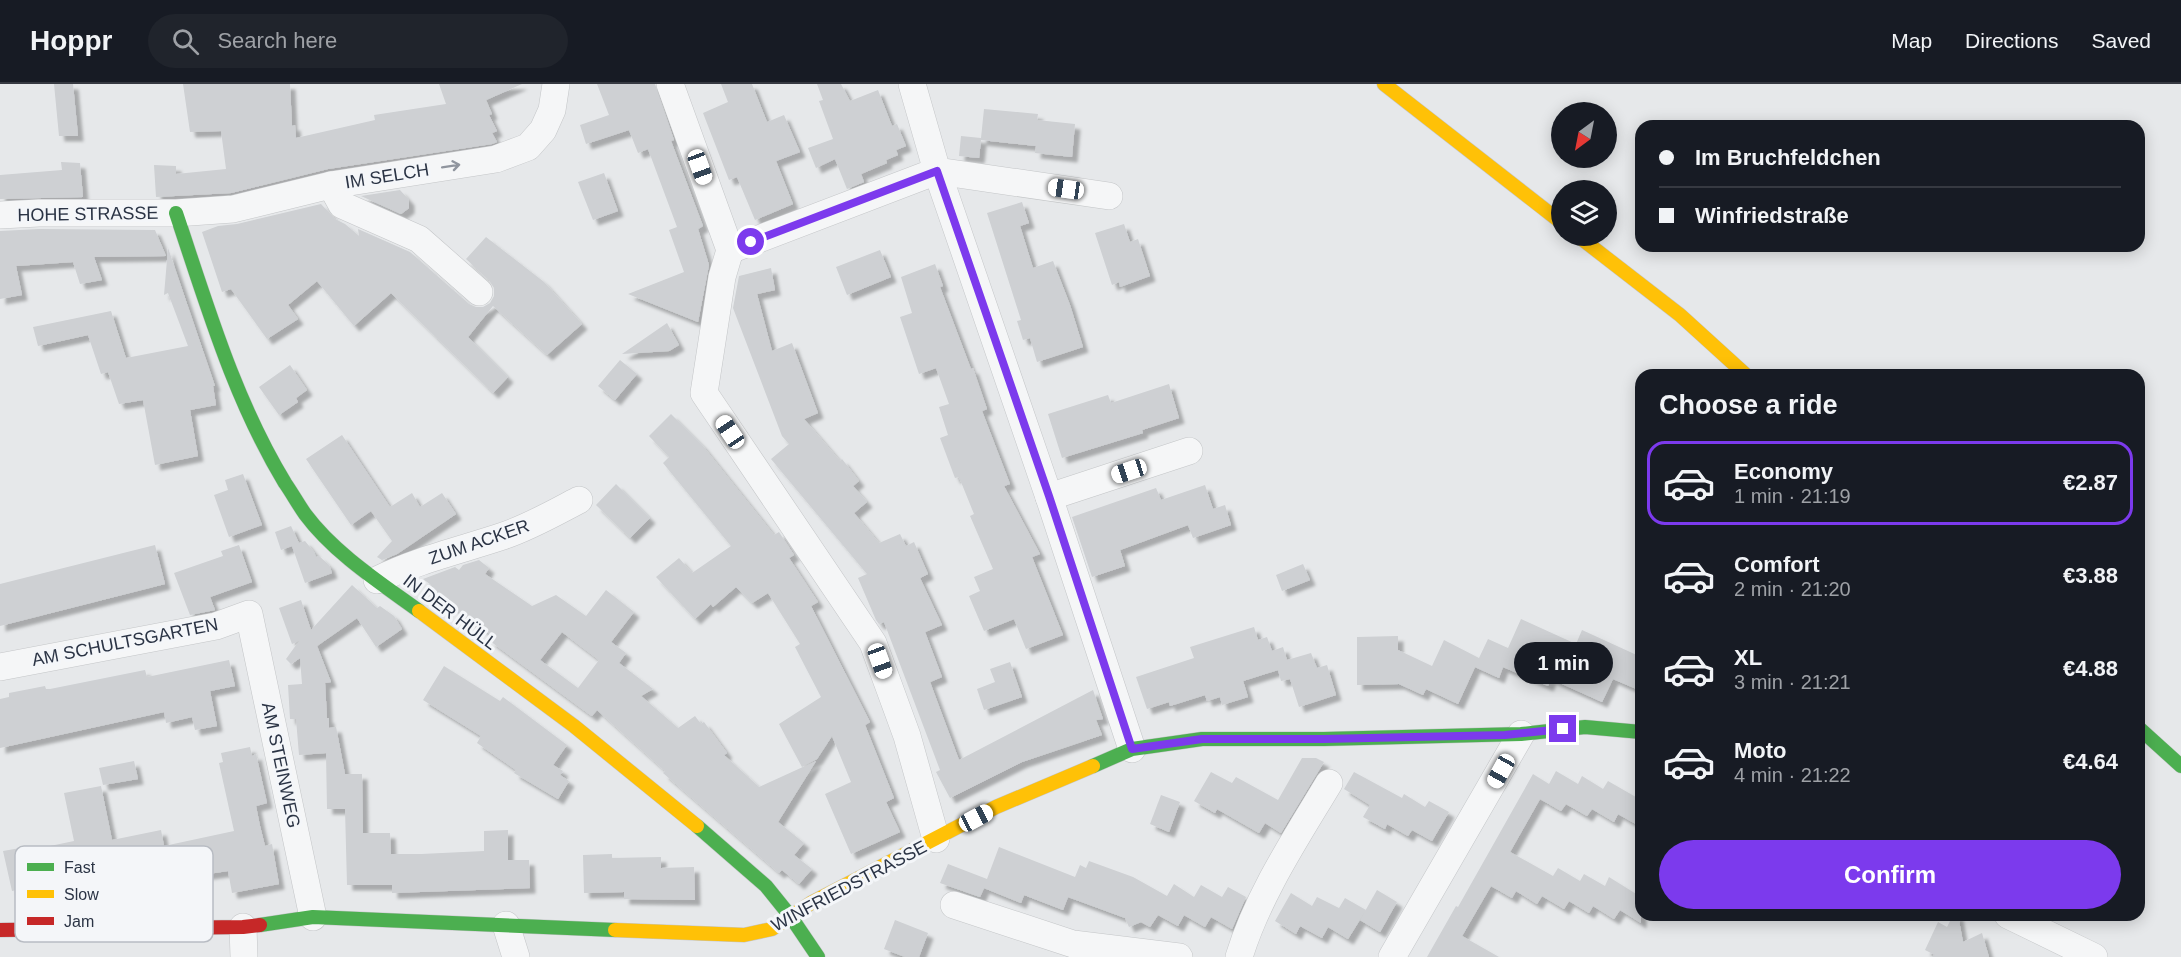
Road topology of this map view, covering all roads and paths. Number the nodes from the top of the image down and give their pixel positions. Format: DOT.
graph roads {
  1 [pos="556,84"];
  2 [pos="670,84"];
  3 [pos="912,84"];
  4 [pos="1384,84"];
  5 [pos="937,171"];
  6 [pos="331,185"];
  7 [pos="1109,196"];
  8 [pos="176,213"];
  9 [pos="1551,214"];
  10 [pos="0,215"];
  11 [pos="1591,246"];
  12 [pos="730,250"];
  13 [pos="479,292"];
  14 [pos="1739,369"];
  15 [pos="1189,451"];
  16 [pos="1049,496"];
  17 [pos="579,500"];
  18 [pos="377,580"];
  19 [pos="249,614"];
  20 [pos="0,667"];
  21 [pos="1635,731"];
  22 [pos="2145,733"];
  23 [pos="1521,734"];
  24 [pos="1132,749"];
  25 [pos="2181,766"];
  26 [pos="1329,783"];
  27 [pos="936,839"];
  28 [pos="954,905"];
  29 [pos="313,917"];
  30 [pos="791,917"];
  31 [pos="2020,921"];
  32 [pos="506,925"];
  33 [pos="213,927"];
  34 [pos="243,927"];
  35 [pos="0,930"];
  36 [pos="15,930"];
  37 [pos="1070,951"];
  38 [pos="244,957"];
  39 [pos="516,957"];
  40 [pos="818,957"];
  41 [pos="1179,957"];
  42 [pos="1239,957"];
  43 [pos="1392,957"];
  44 [pos="2094,957"];
  6 -- 1 [label="street, IM SELCH, one-way"];
  2 -- 12 [label="street"];
  3 -- 5 [label="street"];
  4 -- 9 [label="street"];
  5 -- 7 [label="street"];
  5 -- 12 [label="street"];
  5 -- 16 [label="street"];
  6 -- 8 [label="street, IM SELCH"];
  6 -- 13 [label="street"];
  8 -- 10 [label="street, HOHE STRASSE"];
  8 -- 18 [label="street, IN DER HÜLL"];
  11 -- 14 [label="street"];
  12 -- 27 [label="street"];
  15 -- 16 [label="street"];
  16 -- 24 [label="street"];
  17 -- 18 [label="street, ZUM ACKER"];
  18 -- 30 [label="street, IN DER HÜLL"];
  19 -- 20 [label="street, AM SCHULTSGARTEN"];
  19 -- 29 [label="street, AM STEINWEG"];
  21 -- 23 [label="street, WINFRIEDSTRASSE"];
  22 -- 25 [label="street"];
  23 -- 24 [label="street, WINFRIEDSTRASSE"];
  23 -- 43 [label="street"];
  24 -- 27 [label="street, WINFRIEDSTRASSE"];
  26 -- 42 [label="street"];
  27 -- 30 [label="street, WINFRIEDSTRASSE"];
  28 -- 37 [label="street"];
  29 -- 32 [label="street, WINFRIEDSTRASSE"];
  29 -- 34 [label="street, WINFRIEDSTRASSE"];
  30 -- 32 [label="street, WINFRIEDSTRASSE"];
  30 -- 40 [label="street, IN DER HÜLL"];
  31 -- 44 [label="street"];
  32 -- 39 [label="street"];
  33 -- 34 [label="street, WINFRIEDSTRASSE"];
  34 -- 38 [label="street"];
  35 -- 36 [label="street, WINFRIEDSTRASSE"];
  37 -- 41 [label="street"];
}
